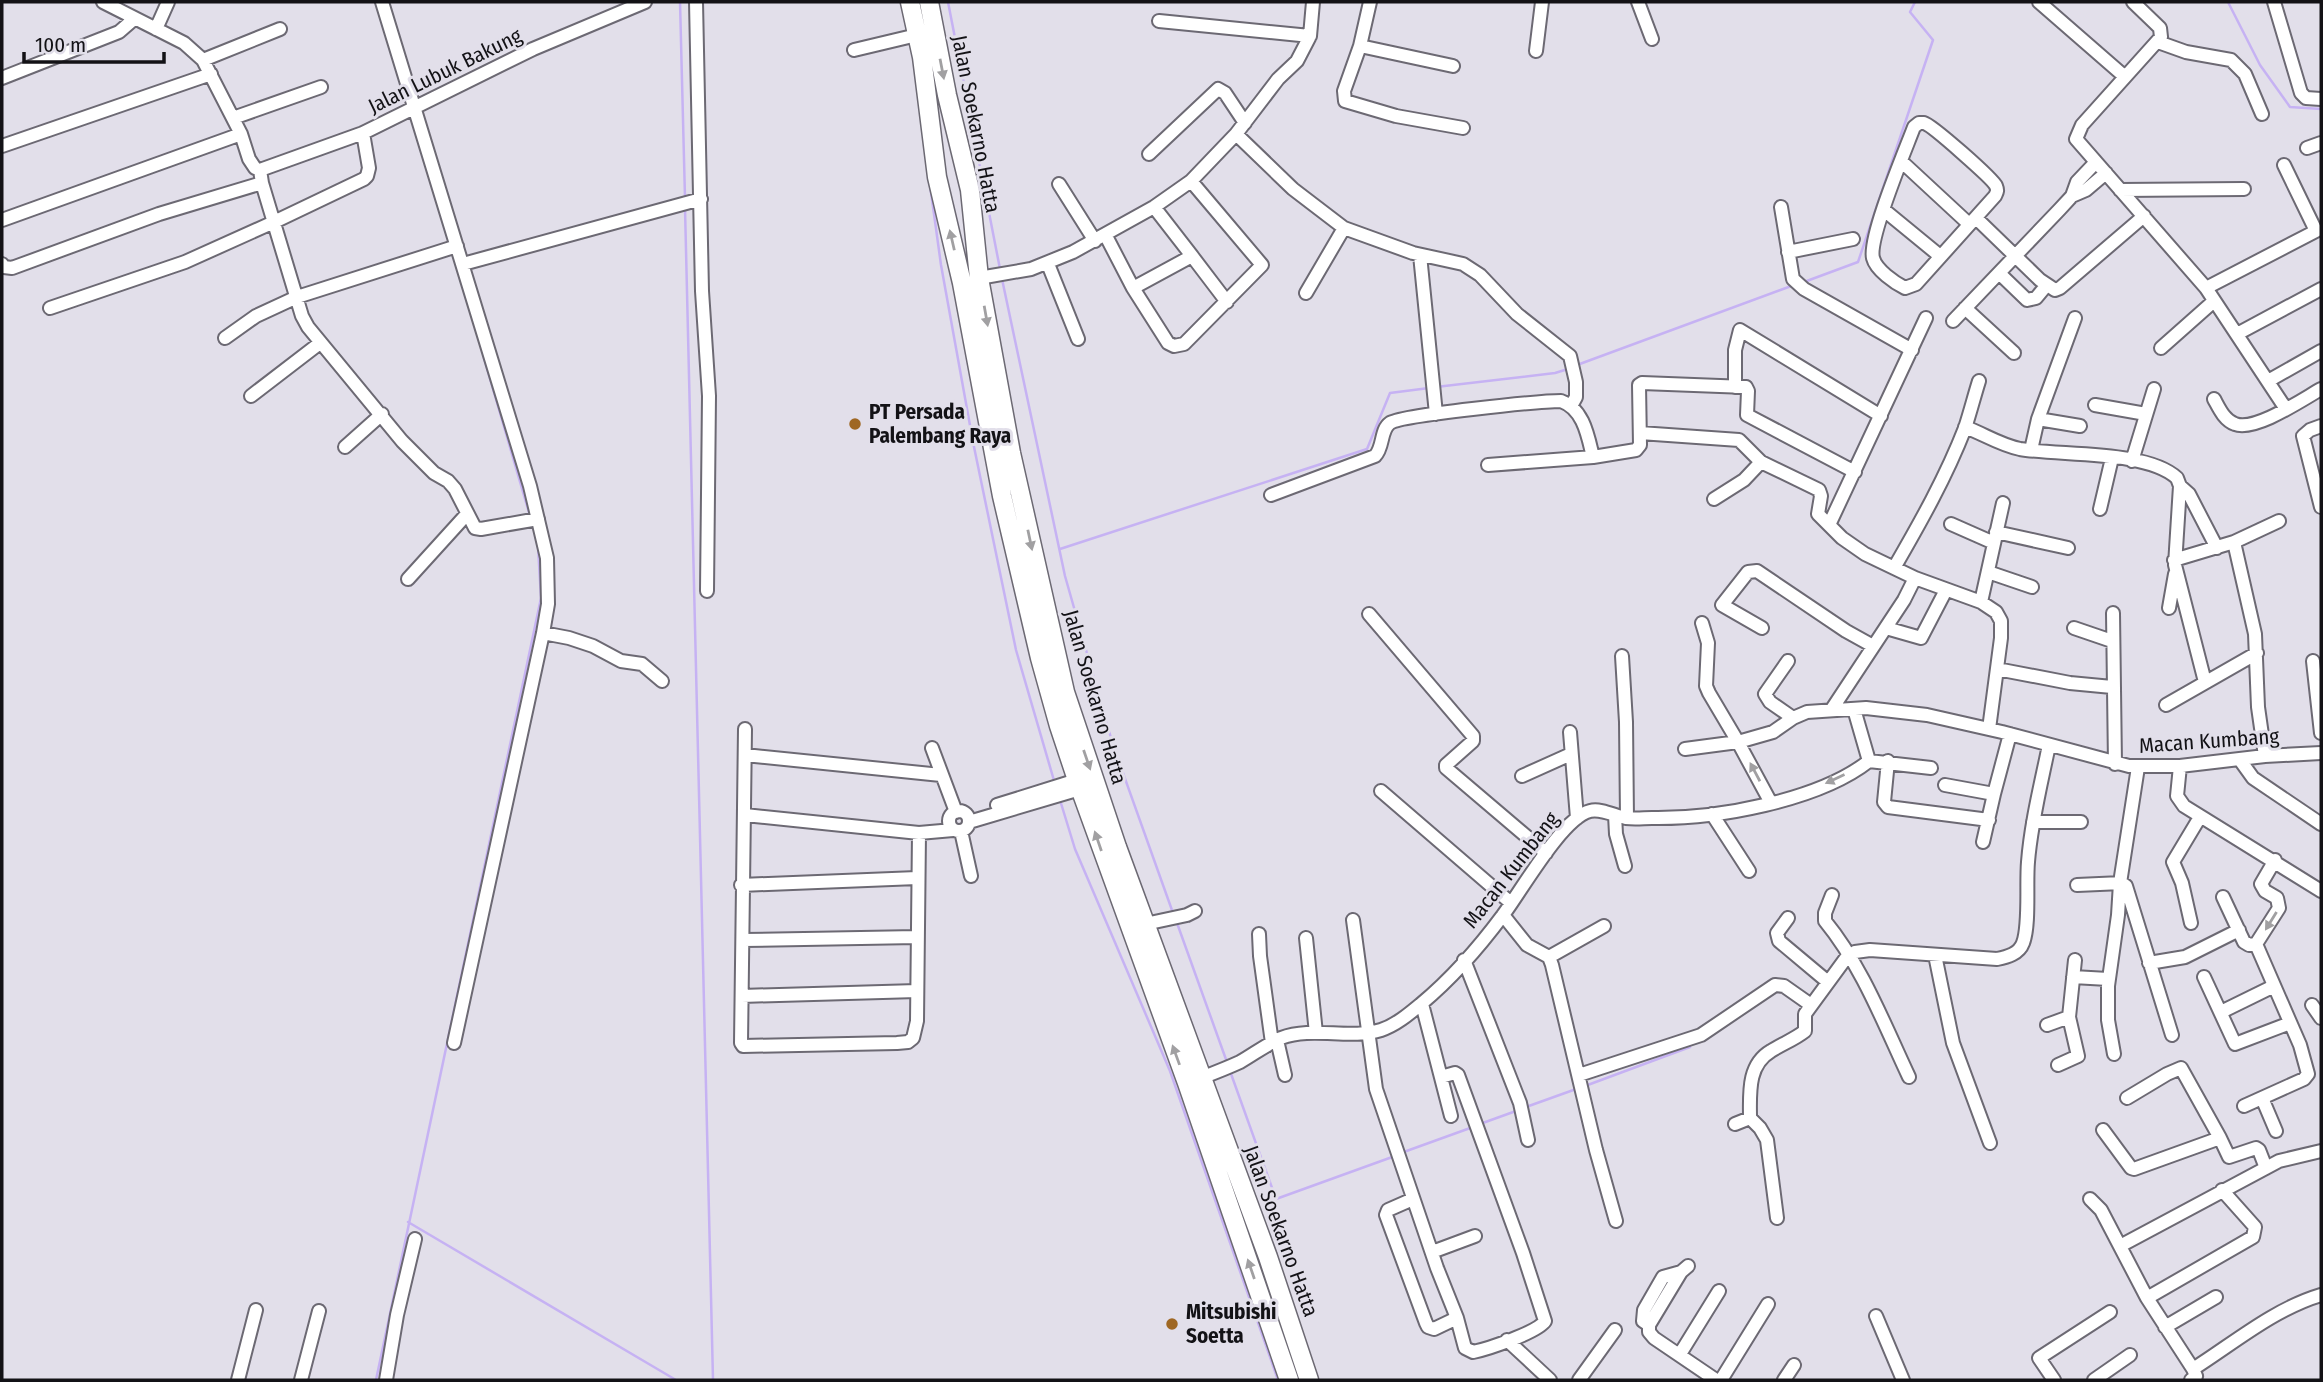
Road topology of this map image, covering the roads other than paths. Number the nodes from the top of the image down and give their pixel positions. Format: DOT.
graph roads {
  1 [pos="103,2"];
  2 [pos="168,2"];
  3 [pos="382,2"];
  4 [pos="645,2"];
  5 [pos="696,2"];
  6 [pos="910,2"];
  7 [pos="929,2"];
  8 [pos="1313,2"];
  9 [pos="1370,2"];
  10 [pos="1542,2"];
  11 [pos="1637,2"];
  12 [pos="2039,2"];
  13 [pos="2274,2"];
  14 [pos="2136,3"];
  15 [pos="124,7"];
  16 [pos="135,19"];
  17 [pos="1159,21"];
  18 [pos="156,29"];
  19 [pos="280,29"];
  20 [pos="916,35"];
  21 [pos="1310,36"];
  22 [pos="1652,39"];
  23 [pos="2158,42"];
  24 [pos="1360,46"];
  25 [pos="854,50"];
  26 [pos="1536,51"];
  27 [pos="203,60"];
  28 [pos="1453,66"];
  29 [pos="211,74"];
  30 [pos="2124,76"];
  31 [pos="2,78"];
  32 [pos="321,86"];
  33 [pos="2321,99"];
  34 [pos="414,109"];
  35 [pos="2262,114"];
  36 [pos="233,118"];
  37 [pos="1245,123"];
  38 [pos="1463,128"];
  39 [pos="363,133"];
  40 [pos="241,134"];
  41 [pos="1236,134"];
  42 [pos="2321,143"];
  43 [pos="2,146"];
  44 [pos="2308,148"];
  45 [pos="1149,154"];
  46 [pos="1901,161"];
  47 [pos="2096,162"];
  48 [pos="2284,165"];
  49 [pos="2106,173"];
  50 [pos="261,177"];
  51 [pos="1191,181"];
  52 [pos="1059,184"];
  53 [pos="2244,189"];
  54 [pos="2120,190"];
  55 [pos="2072,195"];
  56 [pos="698,200"];
  57 [pos="1781,206"];
  58 [pos="1154,207"];
  59 [pos="1884,210"];
  60 [pos="2144,216"];
  61 [pos="2,220"];
  62 [pos="1973,221"];
  63 [pos="274,222"];
  64 [pos="1344,228"];
  65 [pos="1100,239"];
  66 [pos="1853,239"];
  67 [pos="456,246"];
  68 [pos="1788,251"];
  69 [pos="1420,255"];
  70 [pos="2016,255"];
  71 [pos="1192,256"];
  72 [pos="1940,256"];
  73 [pos="2,264"];
  74 [pos="463,264"];
  75 [pos="1048,264"];
  76 [pos="1999,273"];
  77 [pos="985,277"];
  78 [pos="2046,286"];
  79 [pos="1133,288"];
  80 [pos="2206,288"];
  81 [pos="2321,289"];
  82 [pos="1306,292"];
  83 [pos="296,297"];
  84 [pos="2214,301"];
  85 [pos="1227,302"];
  86 [pos="50,308"];
  87 [pos="1965,308"];
  88 [pos="1926,318"];
  89 [pos="2075,318"];
  90 [pos="1952,321"];
  91 [pos="2237,334"];
  92 [pos="225,338"];
  93 [pos="1078,339"];
  94 [pos="320,343"];
  95 [pos="2161,348"];
  96 [pos="1912,350"];
  97 [pos="2321,351"];
  98 [pos="2014,353"];
  99 [pos="2268,381"];
  100 [pos="1979,382"];
  101 [pos="1735,387"];
  102 [pos="2154,388"];
  103 [pos="2321,389"];
  104 [pos="251,396"];
  105 [pos="2214,399"];
  106 [pos="2095,405"];
  107 [pos="1572,406"];
  108 [pos="2286,409"];
  109 [pos="382,414"];
  110 [pos="1436,414"];
  111 [pos="2146,414"];
  112 [pos="1881,416"];
  113 [pos="2038,419"];
  114 [pos="2080,426"];
  115 [pos="2321,426"];
  116 [pos="1965,427"];
  117 [pos="1640,433"];
  118 [pos="345,447"];
  119 [pos="2031,450"];
  120 [pos="1593,457"];
  121 [pos="2112,458"];
  122 [pos="2132,461"];
  123 [pos="1761,462"];
  124 [pos="1488,465"];
  125 [pos="1855,472"];
  126 [pos="2180,486"];
  127 [pos="1271,495"];
  128 [pos="1714,499"];
  129 [pos="2003,503"];
  130 [pos="2321,507"];
  131 [pos="2100,509"];
  132 [pos="467,514"];
  133 [pos="536,519"];
  134 [pos="2279,521"];
  135 [pos="1825,522"];
  136 [pos="1951,524"];
  137 [pos="1995,538"];
  138 [pos="2234,542"];
  139 [pos="2068,548"];
  140 [pos="2217,548"];
  141 [pos="2175,565"];
  142 [pos="1894,568"];
  143 [pos="1988,572"];
  144 [pos="1915,578"];
  145 [pos="408,579"];
  146 [pos="2032,587"];
  147 [pos="1946,590"];
  148 [pos="707,591"];
  149 [pos="1981,602"];
  150 [pos="2169,608"];
  151 [pos="2113,613"];
  152 [pos="1369,614"];
  153 [pos="1702,624"];
  154 [pos="1762,628"];
  155 [pos="1886,628"];
  156 [pos="2074,628"];
  157 [pos="1042,629"];
  158 [pos="543,633"];
  159 [pos="2112,641"];
  160 [pos="1873,646"];
  161 [pos="2258,653"];
  162 [pos="1622,656"];
  163 [pos="1788,661"];
  164 [pos="2313,661"];
  165 [pos="1997,669"];
  166 [pos="662,681"];
  167 [pos="2204,682"];
  168 [pos="2112,687"];
  169 [pos="2166,705"];
  170 [pos="1832,709"];
  171 [pos="1854,709"];
  172 [pos="1793,718"];
  173 [pos="745,729"];
  174 [pos="1989,729"];
  175 [pos="1570,732"];
  176 [pos="2321,733"];
  177 [pos="2010,734"];
  178 [pos="1738,742"];
  179 [pos="2049,746"];
  180 [pos="932,748"];
  181 [pos="1685,749"];
  182 [pos="2321,753"];
  183 [pos="1570,754"];
  184 [pos="745,755"];
  185 [pos="2265,756"];
  186 [pos="2239,760"];
  187 [pos="1869,761"];
  188 [pos="1888,761"];
  189 [pos="2115,764"];
  190 [pos="2180,766"];
  191 [pos="2138,767"];
  192 [pos="1931,768"];
  193 [pos="941,775"];
  194 [pos="1522,776"];
  195 [pos="1945,785"];
  196 [pos="1073,786"];
  197 [pos="1381,791"];
  198 [pos="1994,794"];
  199 [pos="1771,803"];
  200 [pos="1712,814"];
  201 [pos="745,815"];
  202 [pos="1621,817"];
  203 [pos="2200,817"];
  204 [pos="1577,818"];
  205 [pos="1989,820"];
  206 [pos="961,822"];
  207 [pos="2033,822"];
  208 [pos="2081,822"];
  209 [pos="2321,824"];
  210 [pos="919,833"];
  211 [pos="1983,842"];
  212 [pos="1546,853"];
  213 [pos="2275,860"];
  214 [pos="1625,866"];
  215 [pos="1749,871"];
  216 [pos="971,876"];
  217 [pos="917,878"];
  218 [pos="2120,883"];
  219 [pos="741,885"];
  220 [pos="2077,885"];
  221 [pos="2321,891"];
  222 [pos="1832,895"];
  223 [pos="2223,897"];
  224 [pos="1507,909"];
  225 [pos="1195,911"];
  226 [pos="1788,918"];
  227 [pos="1353,920"];
  228 [pos="2190,923"];
  229 [pos="1145,924"];
  230 [pos="1604,926"];
  231 [pos="2239,930"];
  232 [pos="1259,934"];
  233 [pos="917,937"];
  234 [pos="1306,938"];
  235 [pos="743,940"];
  236 [pos="2256,944"];
  237 [pos="1850,954"];
  238 [pos="1935,955"];
  239 [pos="1549,957"];
  240 [pos="1464,960"];
  241 [pos="2075,960"];
  242 [pos="2149,963"];
  243 [pos="2073,977"];
  244 [pos="2204,977"];
  245 [pos="2108,979"];
  246 [pos="1828,982"];
  247 [pos="2274,986"];
  248 [pos="917,991"];
  249 [pos="742,996"];
  250 [pos="1422,1004"];
  251 [pos="1811,1005"];
  252 [pos="2312,1005"];
  253 [pos="2221,1012"];
  254 [pos="2069,1017"];
  255 [pos="2321,1018"];
  256 [pos="2290,1023"];
  257 [pos="2047,1025"];
  258 [pos="1368,1032"];
  259 [pos="1317,1033"];
  260 [pos="2172,1035"];
  261 [pos="1275,1042"];
  262 [pos="454,1044"];
  263 [pos="2114,1054"];
  264 [pos="2058,1065"];
  265 [pos="1284,1075"];
  266 [pos="1441,1077"];
  267 [pos="1909,1077"];
  268 [pos="1201,1078"];
  269 [pos="1580,1082"];
  270 [pos="2127,1098"];
  271 [pos="2262,1098"];
  272 [pos="2244,1105"];
  273 [pos="1451,1116"];
  274 [pos="1750,1118"];
  275 [pos="1735,1124"];
  276 [pos="2104,1130"];
  277 [pos="2276,1131"];
  278 [pos="2220,1138"];
  279 [pos="1528,1140"];
  280 [pos="1990,1143"];
  281 [pos="2321,1151"];
  282 [pos="2266,1168"];
  283 [pos="2222,1190"];
  284 [pos="1413,1199"];
  285 [pos="2090,1199"];
  286 [pos="1777,1218"];
  287 [pos="1616,1221"];
  288 [pos="1475,1236"];
  289 [pos="415,1238"];
  290 [pos="2120,1246"];
  291 [pos="1432,1252"];
  292 [pos="1684,1269"];
  293 [pos="1719,1291"];
  294 [pos="2321,1295"];
  295 [pos="2216,1297"];
  296 [pos="2147,1298"];
  297 [pos="1768,1304"];
  298 [pos="256,1310"];
  299 [pos="319,1311"];
  300 [pos="2110,1312"];
  301 [pos="1876,1316"];
  302 [pos="1457,1318"];
  303 [pos="2165,1327"];
  304 [pos="1615,1330"];
  305 [pos="1507,1340"];
  306 [pos="1680,1354"];
  307 [pos="2130,1355"];
  308 [pos="1794,1365"];
  309 [pos="2195,1376"];
  310 [pos="238,1380"];
  311 [pos="301,1380"];
  312 [pos="386,1380"];
  313 [pos="1289,1380"];
  314 [pos="1309,1380"];
  315 [pos="1550,1380"];
  316 [pos="1579,1380"];
  317 [pos="1718,1380"];
  318 [pos="1784,1380"];
  319 [pos="1903,1380"];
  320 [pos="2054,1380"];
  321 [pos="2094,1380"];
  1 -- 15 [label="street"];
  2 -- 18 [label="street"];
  3 -- 34 [label="street"];
  4 -- 34 [label="street, Jalan Lubuk Bakung"];
  5 -- 56 [label="street"];
  6 -- 20 [label="highway, Jalan Soekarno Hatta"];
  7 -- 77 [label="highway, Jalan Soekarno Hatta, one-way"];
  8 -- 21 [label="street"];
  9 -- 24 [label="street"];
  10 -- 26 [label="street"];
  11 -- 22 [label="street"];
  12 -- 30 [label="street"];
  13 -- 33 [label="street"];
  14 -- 23 [label="street"];
  15 -- 16 [label="street"];
  16 -- 18 [label="street"];
  16 -- 31 [label="street"];
  17 -- 21 [label="street"];
  18 -- 27 [label="street"];
  19 -- 27 [label="street"];
  20 -- 25 [label="street"];
  157 -- 20 [label="highway, Jalan Soekarno Hatta, one-way"];
  21 -- 37 [label="street"];
  23 -- 30 [label="street"];
  23 -- 35 [label="street"];
  24 -- 28 [label="street"];
  24 -- 38 [label="street"];
  27 -- 29 [label="street"];
  29 -- 36 [label="street"];
  29 -- 43 [label="street"];
  30 -- 47 [label="street"];
  32 -- 36 [label="street"];
  34 -- 39 [label="street, Jalan Lubuk Bakung"];
  34 -- 67 [label="street"];
  36 -- 40 [label="street"];
  37 -- 41 [label="street"];
  37 -- 45 [label="street"];
  39 -- 50 [label="street, Jalan Lubuk Bakung"];
  39 -- 63 [label="street"];
  40 -- 50 [label="street"];
  40 -- 61 [label="street"];
  41 -- 51 [label="street"];
  41 -- 64 [label="street"];
  42 -- 44 [label="street"];
  46 -- 59 [label="street"];
  46 -- 62 [label="street"];
  46 -- 62 [label="street"];
  47 -- 49 [label="street"];
  47 -- 55 [label="street"];
  48 -- 80 [label="street"];
  49 -- 54 [label="street"];
  49 -- 55 [label="street"];
  50 -- 63 [label="street"];
  50 -- 73 [label="street, Jalan Lubuk Bakung"];
  51 -- 58 [label="street"];
  51 -- 85 [label="street"];
  52 -- 65 [label="street"];
  53 -- 54 [label="street"];
  54 -- 60 [label="street"];
  55 -- 70 [label="street"];
  56 -- 74 [label="street"];
  56 -- 148 [label="street"];
  57 -- 68 [label="street"];
  58 -- 65 [label="street"];
  58 -- 71 [label="street"];
  59 -- 72 [label="street"];
  59 -- 72 [label="street"];
  60 -- 78 [label="street"];
  60 -- 80 [label="street"];
  62 -- 70 [label="street"];
  62 -- 72 [label="street"];
  63 -- 83 [label="street"];
  63 -- 86 [label="street"];
  64 -- 69 [label="street"];
  64 -- 82 [label="street"];
  65 -- 75 [label="street"];
  65 -- 79 [label="street"];
  66 -- 68 [label="street"];
  67 -- 74 [label="street"];
  67 -- 83 [label="street"];
  68 -- 96 [label="street"];
  69 -- 107 [label="street"];
  69 -- 110 [label="street"];
  70 -- 76 [label="street"];
  70 -- 78 [label="street"];
  71 -- 79 [label="street"];
  71 -- 85 [label="street"];
  74 -- 133 [label="street"];
  75 -- 77 [label="street"];
  75 -- 93 [label="street"];
  76 -- 78 [label="street"];
  76 -- 87 [label="street"];
  77 -- 157 [label="highway, Jalan Soekarno Hatta, one-way"];
  79 -- 85 [label="street"];
  80 -- 84 [label="street"];
  81 -- 91 [label="street"];
  83 -- 92 [label="street"];
  83 -- 94 [label="street"];
  84 -- 91 [label="street"];
  84 -- 95 [label="street"];
  87 -- 90 [label="street"];
  87 -- 98 [label="street"];
  88 -- 96 [label="street"];
  89 -- 113 [label="street"];
  91 -- 99 [label="street"];
  94 -- 104 [label="street"];
  94 -- 109 [label="street"];
  96 -- 112 [label="street"];
  97 -- 99 [label="street"];
  99 -- 108 [label="street"];
  100 -- 116 [label="street"];
  101 -- 112 [label="street"];
  101 -- 117 [label="street"];
  101 -- 125 [label="street"];
  102 -- 111 [label="street"];
  103 -- 108 [label="street"];
  105 -- 108 [label="street"];
  106 -- 111 [label="street"];
  107 -- 110 [label="street"];
  107 -- 120 [label="street"];
  109 -- 118 [label="street"];
  109 -- 132 [label="street"];
  110 -- 127 [label="street"];
  111 -- 122 [label="street"];
  112 -- 125 [label="street"];
  113 -- 114 [label="street"];
  113 -- 119 [label="street"];
  115 -- 130 [label="street"];
  116 -- 119 [label="street"];
  116 -- 142 [label="street"];
  117 -- 120 [label="street"];
  117 -- 123 [label="street"];
  119 -- 121 [label="street"];
  120 -- 124 [label="street"];
  121 -- 122 [label="street"];
  121 -- 131 [label="street"];
  122 -- 126 [label="street"];
  123 -- 128 [label="street"];
  123 -- 135 [label="street"];
  125 -- 135 [label="street"];
  126 -- 140 [label="street"];
  126 -- 141 [label="street"];
  129 -- 137 [label="street"];
  132 -- 133 [label="street"];
  132 -- 145 [label="street"];
  133 -- 158 [label="street"];
  134 -- 138 [label="street"];
  135 -- 142 [label="street"];
  136 -- 137 [label="street"];
  137 -- 139 [label="street"];
  137 -- 143 [label="street"];
  138 -- 140 [label="street"];
  138 -- 161 [label="street"];
  140 -- 141 [label="street"];
  141 -- 150 [label="street"];
  141 -- 167 [label="street"];
  142 -- 144 [label="street"];
  143 -- 146 [label="street"];
  143 -- 149 [label="street"];
  144 -- 147 [label="street"];
  144 -- 155 [label="street"];
  147 -- 149 [label="street"];
  147 -- 155 [label="street"];
  149 -- 165 [label="street"];
  151 -- 159 [label="street"];
  152 -- 212 [label="street"];
  153 -- 178 [label="street"];
  154 -- 160 [label="street"];
  155 -- 160 [label="street"];
  156 -- 159 [label="street"];
  157 -- 196 [label="highway, Jalan Soekarno Hatta"];
  157 -- 229 [label="highway, Jalan Soekarno Hatta, one-way"];
  158 -- 166 [label="street"];
  158 -- 262 [label="street"];
  159 -- 168 [label="street"];
  160 -- 170 [label="street"];
  161 -- 167 [label="street"];
  161 -- 185 [label="street"];
  162 -- 202 [label="street"];
  163 -- 172 [label="street"];
  164 -- 176 [label="street"];
  165 -- 168 [label="street"];
  165 -- 174 [label="street"];
  167 -- 169 [label="street"];
  168 -- 189 [label="street"];
  170 -- 171 [label="street, Macan Kumbang"];
  170 -- 172 [label="street, Macan Kumbang"];
  171 -- 174 [label="street, Macan Kumbang"];
  171 -- 187 [label="street"];
  172 -- 178 [label="street, Macan Kumbang"];
  173 -- 184 [label="street"];
  174 -- 177 [label="street, Macan Kumbang"];
  175 -- 183 [label="street"];
  177 -- 179 [label="street, Macan Kumbang"];
  177 -- 198 [label="street"];
  178 -- 181 [label="street, Macan Kumbang"];
  199 -- 178 [label="street, one-way"];
  179 -- 189 [label="street, Macan Kumbang"];
  179 -- 207 [label="street"];
  180 -- 193 [label="street"];
  182 -- 185 [label="street, Macan Kumbang"];
  183 -- 194 [label="street"];
  183 -- 204 [label="street"];
  184 -- 193 [label="street"];
  184 -- 201 [label="street"];
  185 -- 186 [label="street, Macan Kumbang"];
  186 -- 190 [label="street, Macan Kumbang"];
  186 -- 209 [label="street"];
  187 -- 188 [label="street"];
  187 -- 199 [label="street, Macan Kumbang, one-way"];
  188 -- 192 [label="street"];
  188 -- 205 [label="street"];
  189 -- 191 [label="street, Macan Kumbang"];
  190 -- 191 [label="street, Macan Kumbang"];
  190 -- 203 [label="street"];
  191 -- 218 [label="street"];
  193 -- 206 [label="street"];
  195 -- 198 [label="street"];
  196 -- 206 [label="street"];
  313 -- 196 [label="highway, Jalan Soekarno Hatta, one-way"];
  197 -- 224 [label="street"];
  198 -- 205 [label="street"];
  199 -- 200 [label="street, Macan Kumbang"];
  200 -- 202 [label="street, Macan Kumbang"];
  200 -- 215 [label="street"];
  201 -- 210 [label="street"];
  201 -- 219 [label="street"];
  202 -- 204 [label="street, Macan Kumbang"];
  202 -- 214 [label="street"];
  203 -- 213 [label="street"];
  203 -- 228 [label="street"];
  204 -- 212 [label="street, Macan Kumbang"];
  205 -- 211 [label="street"];
  206 -- 210 [label="street"];
  206 -- 216 [label="street"];
  207 -- 208 [label="street"];
  207 -- 238 [label="street"];
  210 -- 217 [label="street"];
  212 -- 224 [label="street, Macan Kumbang"];
  213 -- 221 [label="street"];
  213 -- 236 [label="street, one-way"];
  217 -- 219 [label="street"];
  217 -- 233 [label="street"];
  218 -- 220 [label="street"];
  218 -- 242 [label="street"];
  218 -- 245 [label="street"];
  219 -- 235 [label="street"];
  222 -- 237 [label="street"];
  223 -- 231 [label="street"];
  224 -- 239 [label="street"];
  224 -- 240 [label="street, Macan Kumbang"];
  225 -- 229 [label="street"];
  226 -- 246 [label="street"];
  227 -- 258 [label="street"];
  229 -- 268 [label="highway, Jalan Soekarno Hatta"];
  230 -- 239 [label="street"];
  231 -- 236 [label="street"];
  231 -- 242 [label="street"];
  232 -- 261 [label="street"];
  233 -- 235 [label="street"];
  233 -- 248 [label="street"];
  234 -- 259 [label="street"];
  235 -- 249 [label="street"];
  236 -- 247 [label="street"];
  237 -- 238 [label="street"];
  237 -- 246 [label="street"];
  237 -- 267 [label="street"];
  238 -- 280 [label="street"];
  239 -- 269 [label="street"];
  240 -- 250 [label="street, Macan Kumbang"];
  240 -- 279 [label="street"];
  241 -- 243 [label="street"];
  242 -- 260 [label="street"];
  243 -- 245 [label="street"];
  243 -- 254 [label="street"];
  244 -- 253 [label="street"];
  245 -- 263 [label="street"];
  246 -- 251 [label="street"];
  247 -- 253 [label="street"];
  247 -- 256 [label="street"];
  248 -- 249 [label="street"];
  248 -- 249 [label="street"];
  250 -- 258 [label="street, Macan Kumbang"];
  250 -- 266 [label="street"];
  251 -- 269 [label="street"];
  251 -- 274 [label="street"];
  252 -- 255 [label="street"];
  253 -- 256 [label="street"];
  254 -- 257 [label="street"];
  254 -- 264 [label="street"];
  256 -- 271 [label="street"];
  258 -- 259 [label="street, Macan Kumbang"];
  258 -- 284 [label="street"];
  259 -- 261 [label="street, Macan Kumbang"];
  261 -- 265 [label="street"];
  261 -- 268 [label="street, Macan Kumbang"];
  266 -- 273 [label="street"];
  266 -- 305 [label="street"];
  268 -- 314 [label="highway, Jalan Soekarno Hatta"];
  269 -- 287 [label="street"];
  270 -- 278 [label="street"];
  271 -- 272 [label="street"];
  271 -- 277 [label="street"];
  274 -- 275 [label="street"];
  274 -- 286 [label="street"];
  276 -- 278 [label="street"];
  278 -- 282 [label="street"];
  281 -- 282 [label="street"];
  282 -- 283 [label="street"];
  283 -- 290 [label="street"];
  283 -- 296 [label="street"];
  284 -- 291 [label="street"];
  284 -- 302 [label="street"];
  285 -- 290 [label="street"];
  288 -- 291 [label="street"];
  289 -- 312 [label="street"];
  290 -- 296 [label="street"];
  291 -- 302 [label="street"];
  292 -- 306 [label="street"];
  293 -- 306 [label="street"];
  294 -- 309 [label="street"];
  295 -- 303 [label="street"];
  296 -- 303 [label="street"];
  297 -- 317 [label="street"];
  298 -- 310 [label="street"];
  299 -- 311 [label="street"];
  300 -- 320 [label="street"];
  301 -- 319 [label="street"];
  302 -- 305 [label="street"];
  303 -- 309 [label="street"];
  304 -- 316 [label="street"];
  305 -- 315 [label="street"];
  306 -- 317 [label="street"];
  307 -- 321 [label="street"];
  308 -- 318 [label="street"];
}
